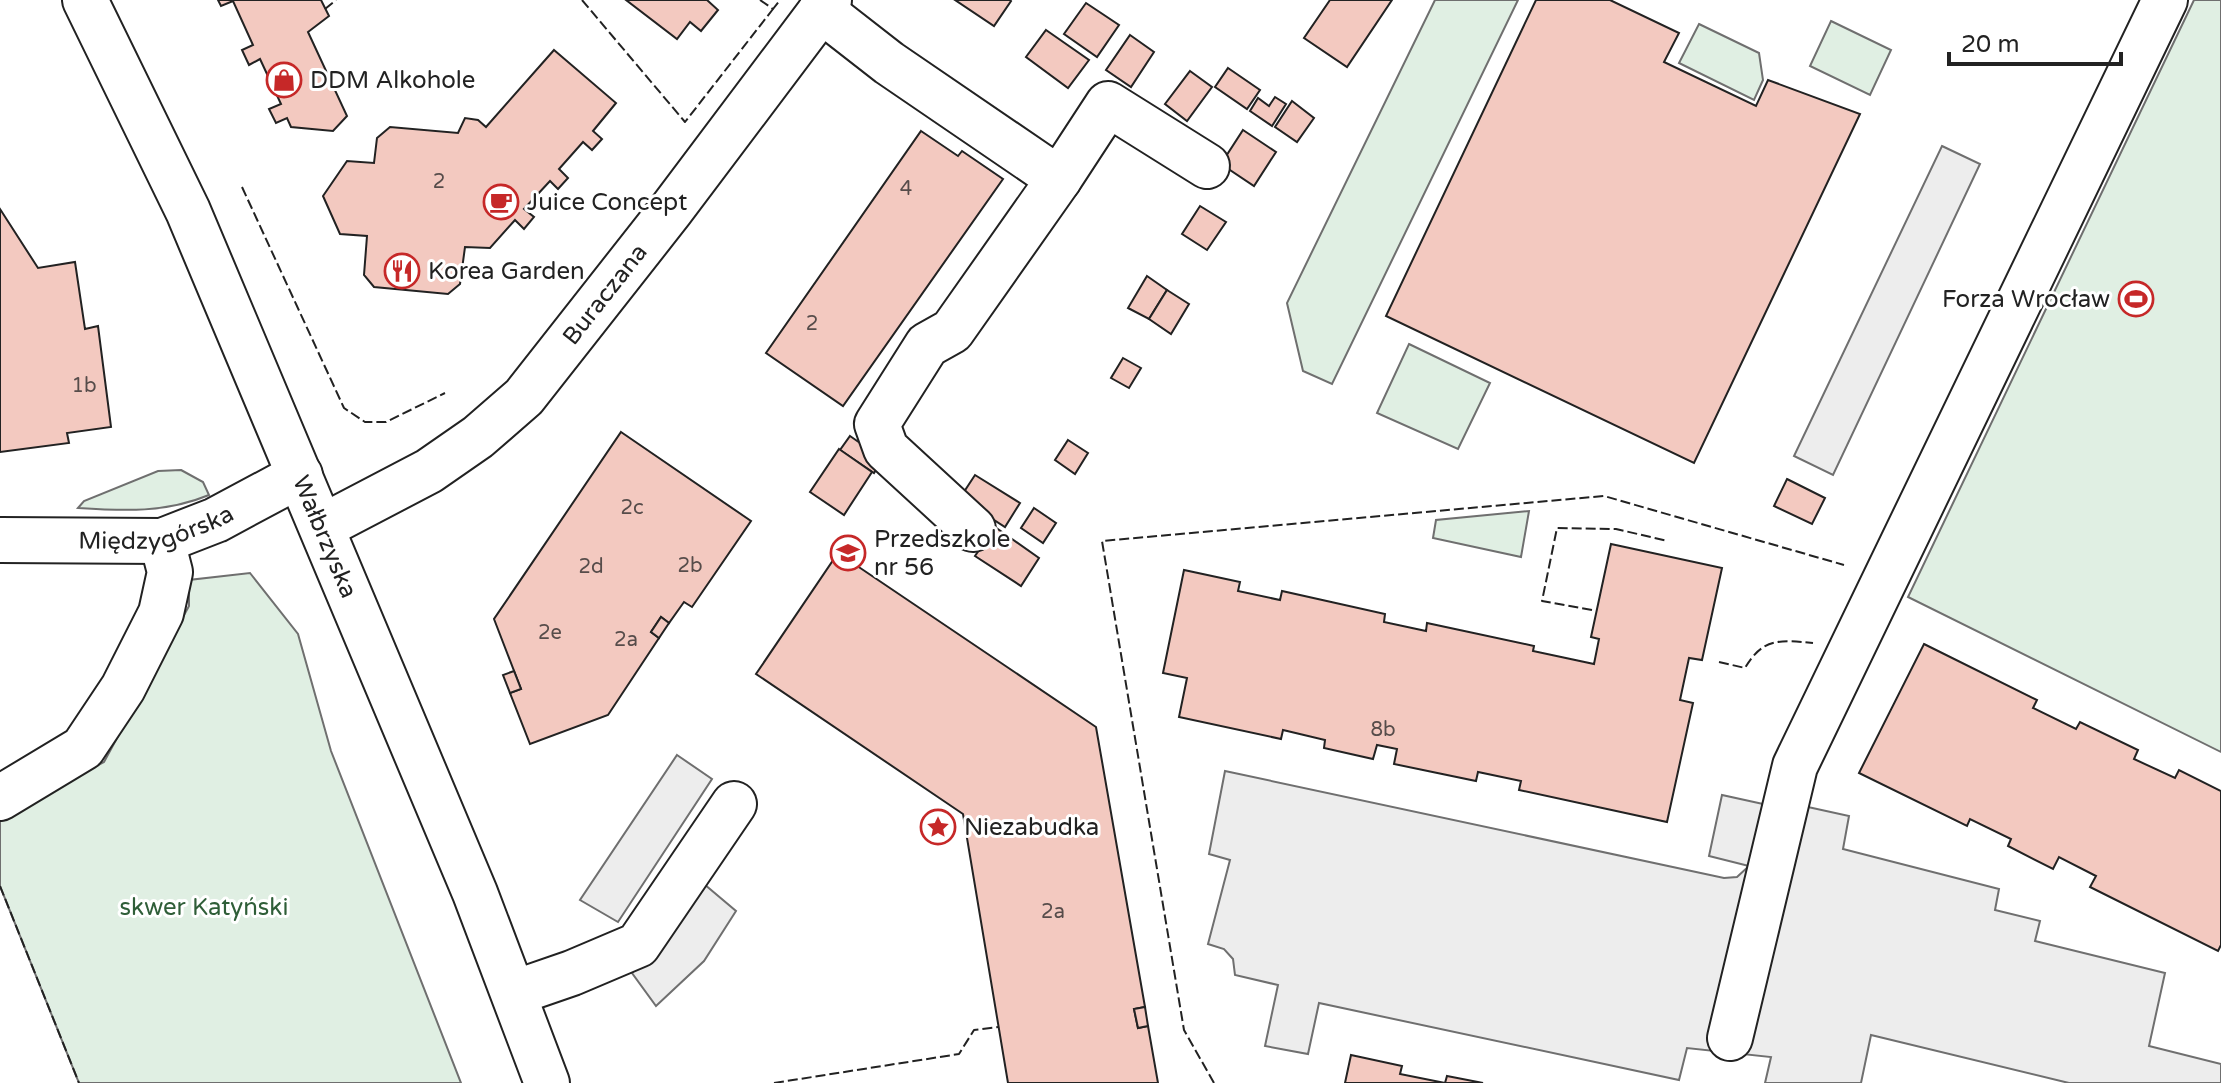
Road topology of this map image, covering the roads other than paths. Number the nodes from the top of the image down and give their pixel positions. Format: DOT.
graph roads {
  1 [pos="85,0"];
  2 [pos="2165,0"];
  3 [pos="825,5"];
  4 [pos="1207,166"];
  5 [pos="1059,179"];
  6 [pos="300,475"];
  7 [pos="322,527"];
  8 [pos="973,529"];
  9 [pos="0,540"];
  10 [pos="162,541"];
  11 [pos="0,798"];
  12 [pos="734,804"];
  13 [pos="514,993"];
  14 [pos="1730,1038"];
  15 [pos="547,1083"];
  1 -- 6 [label="street, Wałbrzyska"];
  2 -- 14 [label="street"];
  3 -- 5 [label="street"];
  3 -- 7 [label="street, Buraczana"];
  4 -- 5 [label="street"];
  5 -- 8 [label="street"];
  6 -- 7 [label="street, Wałbrzyska"];
  6 -- 10 [label="street, Międzygórska"];
  7 -- 13 [label="street, Wałbrzyska"];
  9 -- 10 [label="street, Międzygórska"];
  10 -- 11 [label="street"];
  12 -- 13 [label="street"];
  13 -- 15 [label="street, Wałbrzyska"];
}
